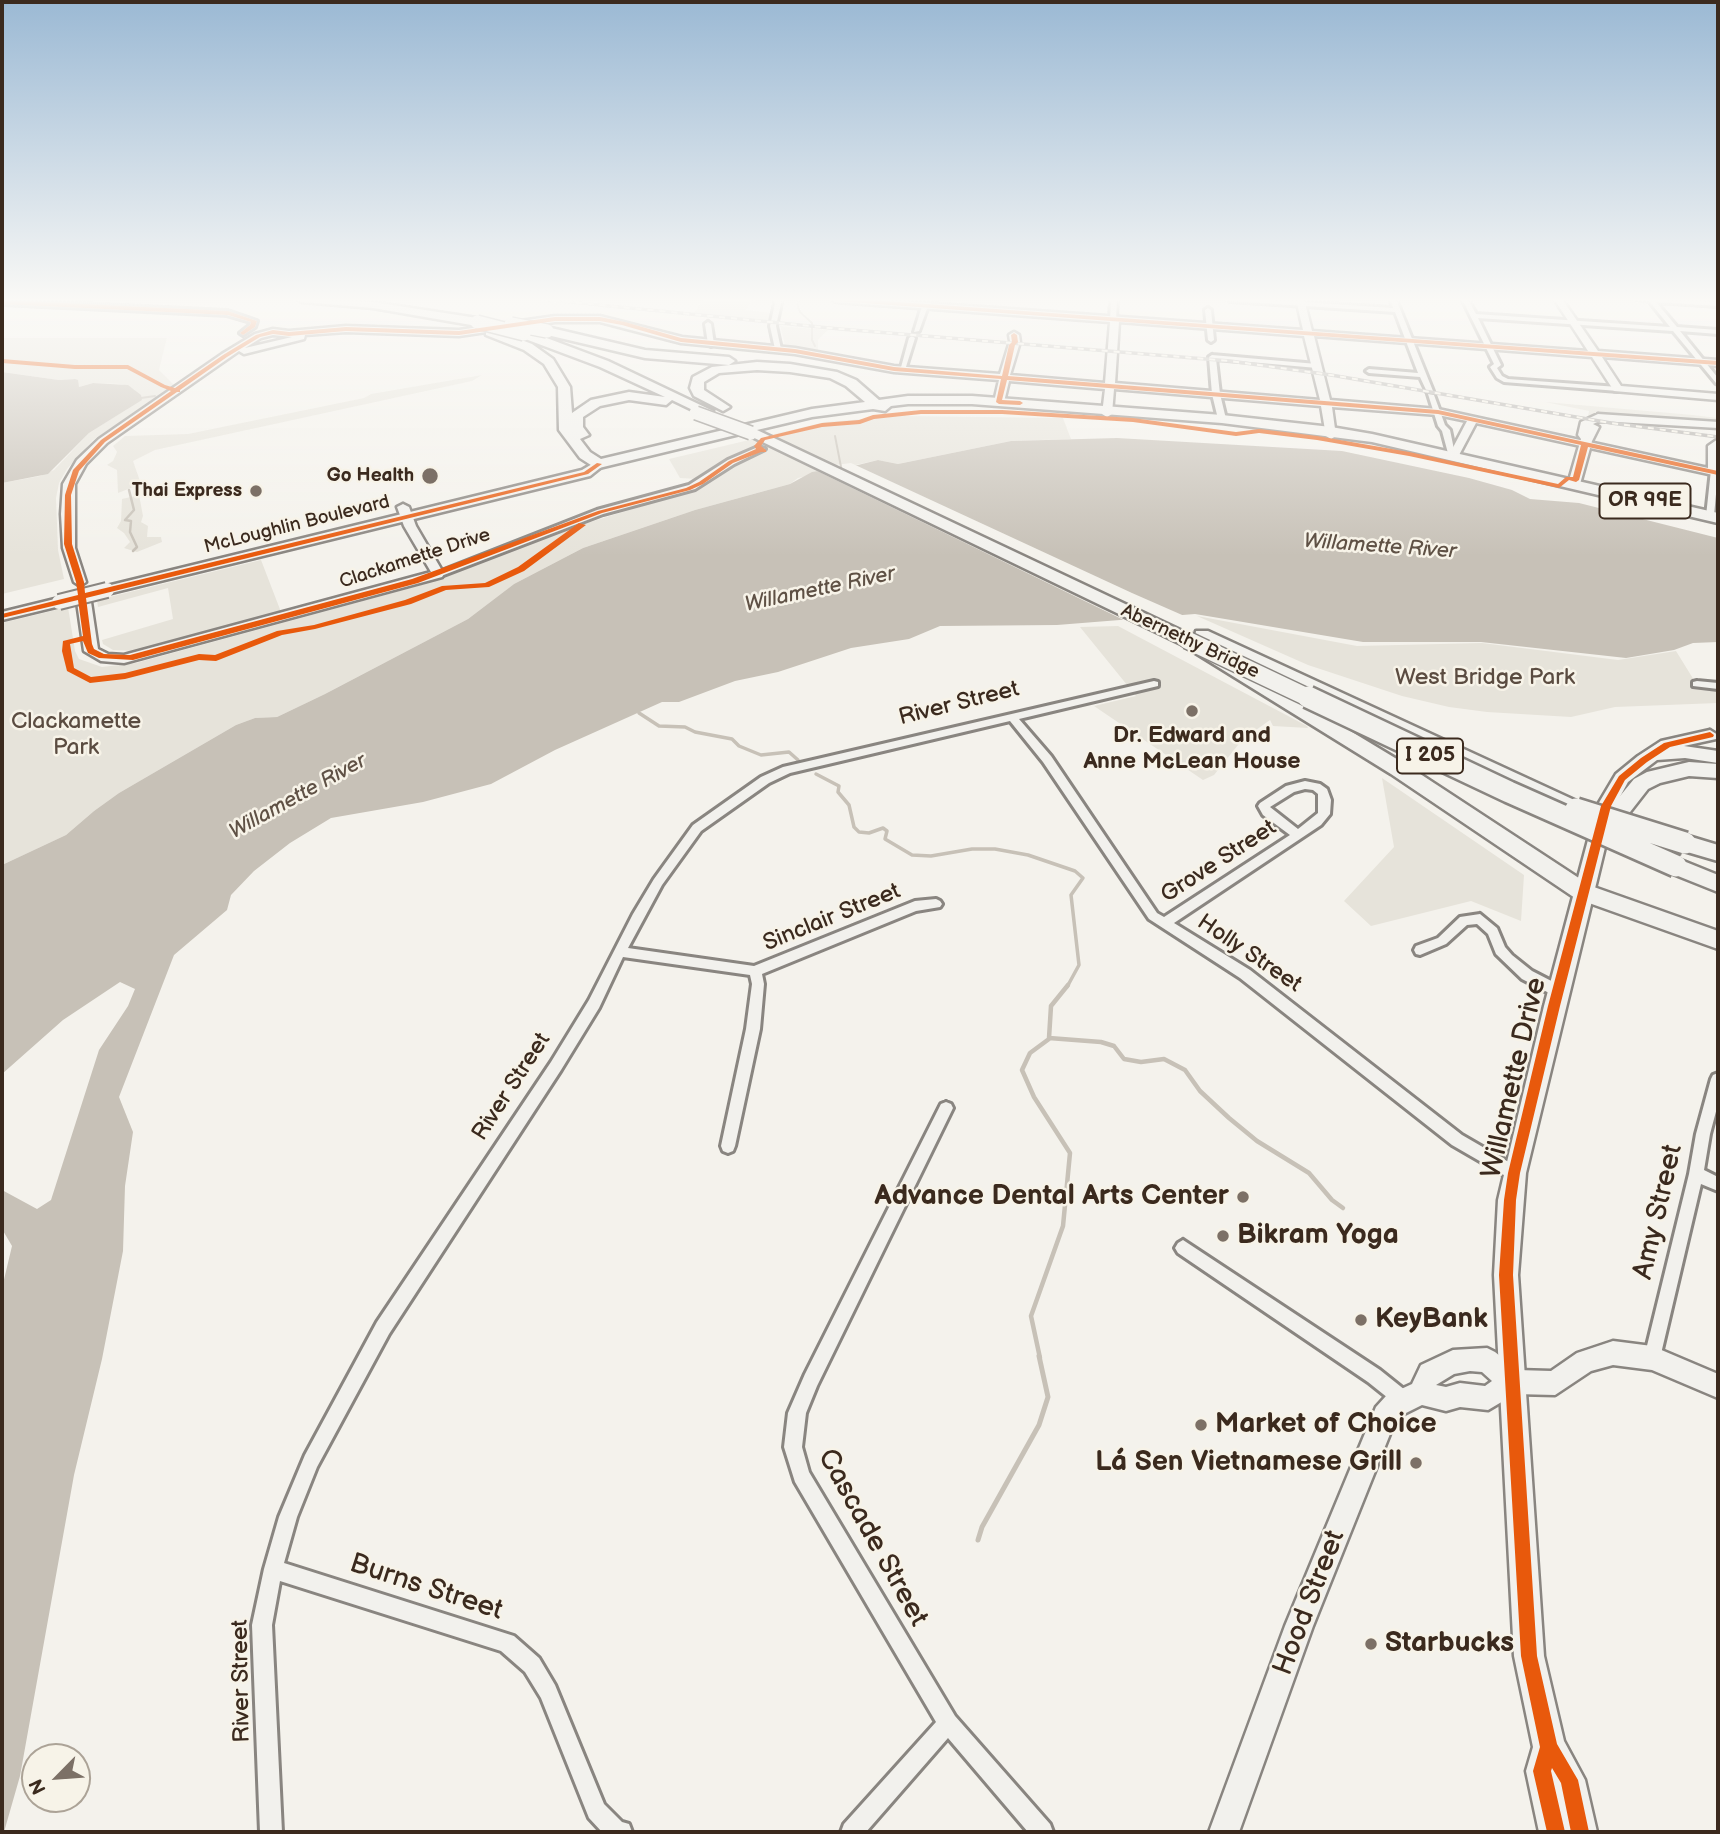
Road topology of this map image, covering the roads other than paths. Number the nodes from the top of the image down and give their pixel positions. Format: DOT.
graph roads {
  1 [pos="185,385"];
  2 [pos="562,385"];
  3 [pos="652,385"];
  4 [pos="696,385"];
  5 [pos="851,385"];
  6 [pos="861,385"];
  7 [pos="1003,385"];
  8 [pos="1081,385"];
  9 [pos="1215,385"];
  10 [pos="1322,385"];
  11 [pos="1426,385"];
  12 [pos="1556,385"];
  13 [pos="1615,385"];
  14 [pos="854,386"];
  15 [pos="1109,387"];
  16 [pos="1618,389"];
  17 [pos="1216,394"];
  18 [pos="1718,397"];
  19 [pos="999,402"];
  20 [pos="1326,403"];
  21 [pos="878,406"];
  22 [pos="711,410"];
  23 [pos="838,410"];
  24 [pos="1107,412"];
  25 [pos="1438,412"];
  26 [pos="1222,419"];
  27 [pos="1473,419"];
  28 [pos="1718,425"];
  29 [pos="1331,433"];
  30 [pos="758,437"];
  31 [pos="1586,441"];
  32 [pos="1718,442"];
  33 [pos="591,446"];
  34 [pos="635,454"];
  35 [pos="1453,457"];
  36 [pos="599,464"];
  37 [pos="1716,473"];
  38 [pos="1574,484"];
  39 [pos="405,512"];
  40 [pos="1715,517"];
  41 [pos="438,574"];
  42 [pos="80,582"];
  43 [pos="59,598"];
  44 [pos="84,602"];
  45 [pos="2,608"];
  46 [pos="2,616"];
  47 [pos="1186,640"];
  48 [pos="1154,684"];
  49 [pos="1697,684"];
  50 [pos="1718,687"];
  51 [pos="1013,718"];
  52 [pos="1714,731"];
  53 [pos="1718,751"];
  54 [pos="1652,756"];
  55 [pos="1718,757"];
  56 [pos="1718,771"];
  57 [pos="1298,835"];
  58 [pos="1597,838"];
  59 [pos="1718,853"];
  60 [pos="1681,855"];
  61 [pos="1718,870"];
  62 [pos="1718,884"];
  63 [pos="1583,892"];
  64 [pos="936,904"];
  65 [pos="1163,924"];
  66 [pos="1718,940"];
  67 [pos="1420,950"];
  68 [pos="621,952"];
  69 [pos="755,971"];
  70 [pos="1558,990"];
  71 [pos="1718,1079"];
  72 [pos="946,1108"];
  73 [pos="728,1146"];
  74 [pos="1514,1173"];
  75 [pos="1696,1174"];
  76 [pos="1718,1184"];
  77 [pos="1183,1248"];
  78 [pos="1652,1358"];
  79 [pos="1512,1382"];
  80 [pos="1718,1387"];
  81 [pos="1413,1397"];
  82 [pos="273,1569"];
  83 [pos="948,1723"];
  84 [pos="1549,1747"];
  85 [pos="271,1832"];
  86 [pos="621,1832"];
  87 [pos="852,1832"];
  88 [pos="1042,1832"];
  89 [pos="1224,1832"];
  90 [pos="1556,1832"];
  91 [pos="1580,1832"];
  1 -- 42 [label="street"];
  2 -- 36 [label="highway"];
  3 -- 22 [label="highway, I 205"];
  4 -- 22 [label="highway"];
  5 -- 14 [label="highway"];
  6 -- 21 [label="highway"];
  7 -- 19 [label="street"];
  8 -- 15 [label="street"];
  9 -- 17 [label="street"];
  10 -- 20 [label="street"];
  11 -- 25 [label="street"];
  12 -- 16 [label="street"];
  13 -- 16 [label="street"];
  14 -- 21 [label="highway"];
  14 -- 23 [label="highway"];
  15 -- 17 [label="street"];
  15 -- 24 [label="street"];
  16 -- 18 [label="street"];
  17 -- 20 [label="street"];
  17 -- 26 [label="street"];
  19 -- 21 [label="highway, McLoughlin Boulevard / OR 99E"];
  19 -- 24 [label="highway, McLoughlin Boulevard / OR 99E"];
  20 -- 25 [label="street"];
  20 -- 29 [label="street"];
  21 -- 23 [label="highway, McLoughlin Boulevard / OR 99E"];
  21 -- 24 [label="highway, McLoughlin Boulevard / OR 99E"];
  22 -- 30 [label="highway, bridge"];
  22 -- 30 [label="highway, Abernethy Bridge / I 205"];
  22 -- 33 [label="highway"];
  23 -- 34 [label="highway, McLoughlin Boulevard / OR 99E"];
  24 -- 26 [label="highway, McLoughlin Boulevard / OR 99E"];
  24 -- 29 [label="highway, McLoughlin Boulevard / OR 99E"];
  25 -- 27 [label="street"];
  25 -- 35 [label="street"];
  26 -- 29 [label="highway, McLoughlin Boulevard / OR 99E"];
  27 -- 31 [label="street"];
  27 -- 35 [label="street"];
  28 -- 31 [label="main road"];
  29 -- 35 [label="highway, McLoughlin Boulevard / OR 99E"];
  30 -- 41 [label="street, Clackamette Drive"];
  30 -- 47 [label="highway, Abernethy Bridge / I 205"];
  30 -- 60 [label="highway, Abernethy Bridge / I 205, bridge"];
  31 -- 37 [label="street"];
  31 -- 38 [label="main road"];
  32 -- 37 [label="street"];
  33 -- 34 [label="highway"];
  33 -- 36 [label="highway"];
  34 -- 36 [label="highway, McLoughlin Boulevard / OR 99E"];
  35 -- 38 [label="highway, McLoughlin Boulevard / OR 99E"];
  36 -- 39 [label="main road, McLoughlin Boulevard / OR 99E"];
  37 -- 40 [label="street"];
  38 -- 40 [label="highway, McLoughlin Boulevard / OR 99E"];
  39 -- 41 [label="street"];
  39 -- 43 [label="main road, McLoughlin Boulevard / OR 99E, bridge"];
  41 -- 44 [label="street, Clackamette Drive"];
  43 -- 45 [label="main road, McLoughlin Boulevard / OR 99E"];
  43 -- 46 [label="main road, McLoughlin Boulevard / OR 99E"];
  47 -- 60 [label="highway, Abernethy Bridge / I 205, bridge"];
  47 -- 63 [label="highway, bridge"];
  48 -- 51 [label="street, River Street"];
  49 -- 50 [label="street"];
  51 -- 65 [label="street, Holly Street"];
  51 -- 68 [label="street, River Street"];
  52 -- 53 [label="main road"];
  52 -- 54 [label="main road, Willamette Drive"];
  54 -- 55 [label="main road"];
  54 -- 58 [label="main road, Willamette Drive"];
  56 -- 58 [label="highway"];
  57 -- 57 [label="street, Grove Street"];
  57 -- 65 [label="street, Grove Street"];
  58 -- 63 [label="main road, Willamette Drive"];
  59 -- 60 [label="highway"];
  60 -- 61 [label="highway, I 205"];
  60 -- 62 [label="highway, I 205"];
  63 -- 66 [label="highway"];
  63 -- 70 [label="main road, Willamette Drive"];
  64 -- 69 [label="street, Sinclair Street"];
  65 -- 74 [label="street, Holly Street"];
  67 -- 70 [label="street"];
  68 -- 69 [label="street"];
  68 -- 82 [label="street, River Street"];
  69 -- 73 [label="street, Sinclair Street"];
  70 -- 74 [label="main road, Willamette Drive"];
  71 -- 75 [label="street, Amy Street"];
  72 -- 83 [label="street, Cascade Street"];
  74 -- 79 [label="main road, Willamette Drive"];
  75 -- 76 [label="street"];
  75 -- 78 [label="street, Amy Street"];
  77 -- 81 [label="street"];
  78 -- 79 [label="street"];
  78 -- 80 [label="street"];
  79 -- 81 [label="street"];
  79 -- 81 [label="street, Hood Street"];
  79 -- 84 [label="main road, Willamette Drive"];
  81 -- 89 [label="street, Hood Street"];
  82 -- 85 [label="street, River Street"];
  82 -- 86 [label="street, Burns Street"];
  83 -- 87 [label="street"];
  83 -- 88 [label="street"];
  84 -- 90 [label="main road, Willamette Drive"];
  84 -- 91 [label="main road, Willamette Drive"];
}
